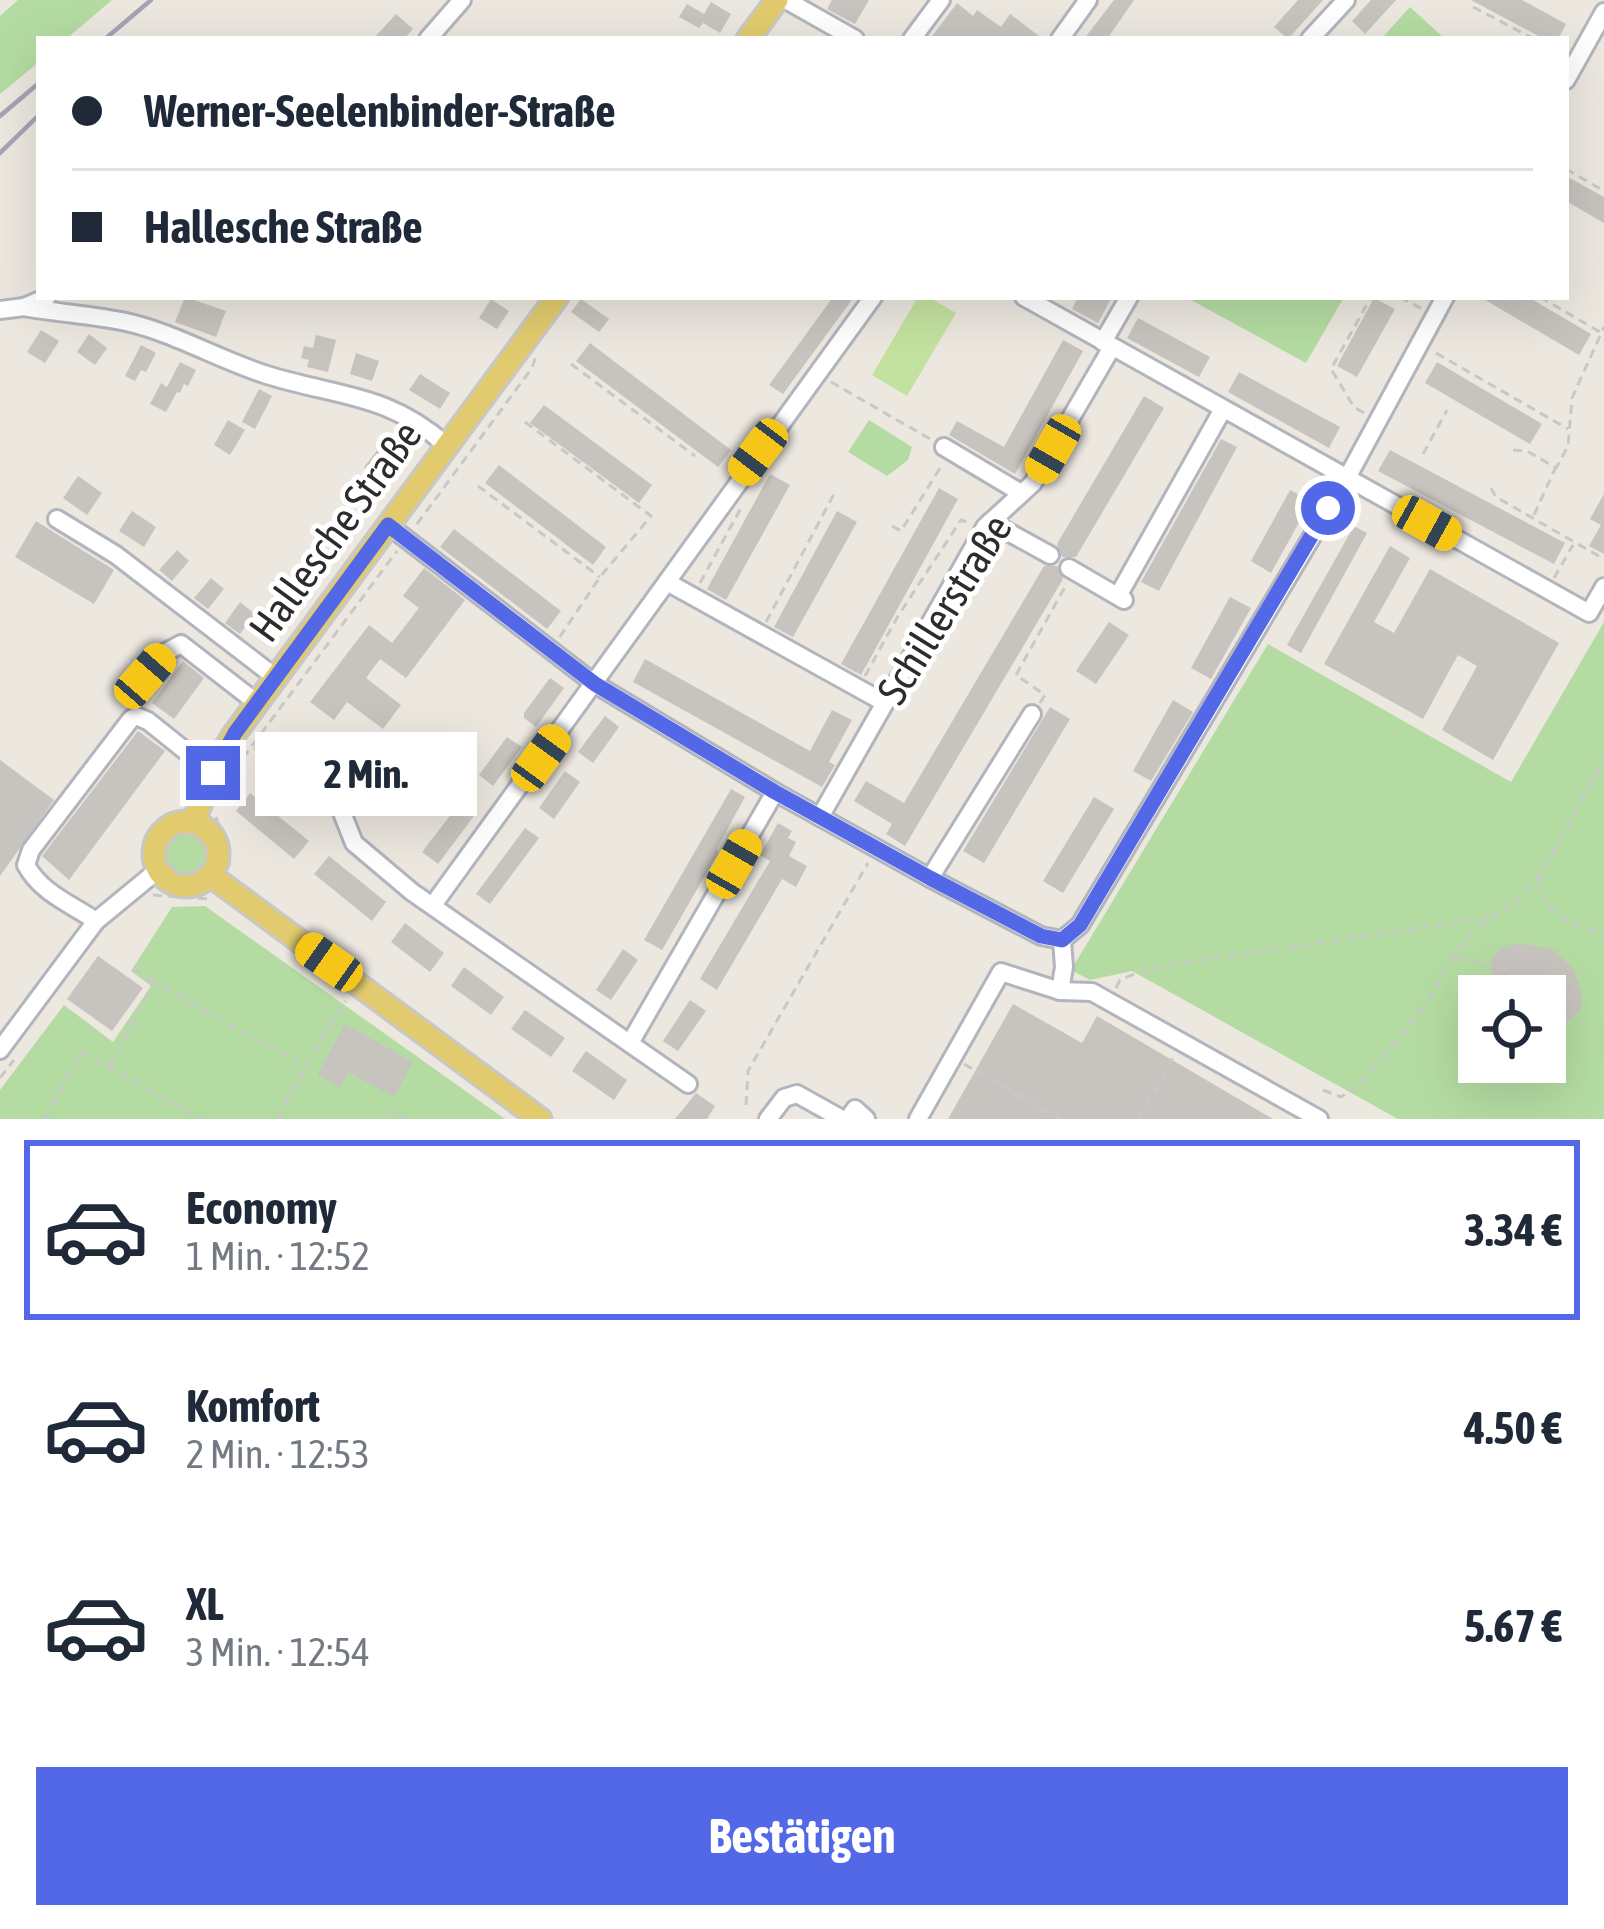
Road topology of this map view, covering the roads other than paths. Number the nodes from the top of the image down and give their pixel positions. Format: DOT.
graph roads {
  1 [pos="462,0"];
  2 [pos="782,0"];
  3 [pos="941,0"];
  4 [pos="1088,0"];
  5 [pos="1346,0"];
  6 [pos="1604,12"];
  7 [pos="431,36"];
  8 [pos="751,36"];
  9 [pos="844,36"];
  10 [pos="914,36"];
  11 [pos="1062,36"];
  12 [pos="1313,36"];
  13 [pos="1569,75"];
  14 [pos="40,300"];
  15 [pos="555,300"];
  16 [pos="871,300"];
  17 [pos="1029,300"];
  18 [pos="1128,300"];
  19 [pos="1443,300"];
  20 [pos="24,307"];
  21 [pos="0,310"];
  22 [pos="1108,344"];
  23 [pos="1223,409"];
  24 [pos="446,445"];
  25 [pos="947,449"];
  26 [pos="1347,478"];
  27 [pos="1021,493"];
  28 [pos="57,519"];
  29 [pos="388,525"];
  30 [pos="988,525"];
  31 [pos="1050,555"];
  32 [pos="1072,569"];
  33 [pos="667,582"];
  34 [pos="1604,587"];
  35 [pos="145,676"];
  36 [pos="275,677"];
  37 [pos="595,684"];
  38 [pos="257,703"];
  39 [pos="885,703"];
  40 [pos="1032,714"];
  41 [pos="219,777"];
  42 [pos="775,792"];
  43 [pos="340,810"];
  44 [pos="820,817"];
  45 [pos="193,823"];
  46 [pos="158,870"];
  47 [pos="930,878"];
  48 [pos="219,882"];
  49 [pos="433,905"];
  50 [pos="96,921"];
  51 [pos="1062,940"];
  52 [pos="1060,991"];
  53 [pos="630,1043"];
  54 [pos="0,1050"];
  55 [pos="688,1084"];
  56 [pos="540,1119"];
  57 [pos="768,1119"];
  58 [pos="845,1119"];
  59 [pos="866,1119"];
  60 [pos="918,1119"];
  61 [pos="1319,1119"];
  1 -- 7 [label="street"];
  2 -- 8 [label="main road"];
  2 -- 9 [label="street"];
  3 -- 10 [label="street"];
  4 -- 11 [label="street"];
  5 -- 12 [label="street"];
  6 -- 13 [label="street"];
  14 -- 20 [label="street"];
  15 -- 24 [label="main road, Hallesche Straße"];
  16 -- 33 [label="street"];
  17 -- 22 [label="street"];
  18 -- 22 [label="street, Schillerstraße"];
  19 -- 26 [label="street"];
  20 -- 21 [label="street"];
  20 -- 24 [label="street"];
  22 -- 23 [label="street"];
  22 -- 27 [label="street, Schillerstraße"];
  23 -- 26 [label="street"];
  23 -- 32 [label="street"];
  24 -- 29 [label="main road, Hallesche Straße"];
  25 -- 27 [label="street"];
  26 -- 34 [label="street"];
  26 -- 51 [label="street"];
  27 -- 30 [label="street, Schillerstraße"];
  28 -- 36 [label="street"];
  29 -- 36 [label="main road, Hallesche Straße"];
  29 -- 37 [label="street"];
  30 -- 31 [label="street"];
  30 -- 39 [label="street, Schillerstraße"];
  33 -- 37 [label="street"];
  33 -- 39 [label="street"];
  35 -- 38 [label="street"];
  36 -- 38 [label="main road, Hallesche Straße"];
  37 -- 42 [label="street"];
  37 -- 49 [label="street"];
  38 -- 41 [label="main road, Hallesche Straße"];
  39 -- 44 [label="street, Schillerstraße"];
  40 -- 47 [label="street"];
  41 -- 45 [label="main road, Hallesche Straße"];
  41 -- 50 [label="street"];
  42 -- 44 [label="street"];
  42 -- 53 [label="street"];
  43 -- 49 [label="street"];
  44 -- 47 [label="street"];
  45 -- 46 [label="main road"];
  45 -- 48 [label="main road"];
  46 -- 48 [label="main road"];
  46 -- 50 [label="street"];
  47 -- 51 [label="street"];
  48 -- 56 [label="main road"];
  49 -- 53 [label="street"];
  50 -- 54 [label="street"];
  51 -- 52 [label="street"];
  52 -- 60 [label="street"];
  52 -- 61 [label="street"];
  53 -- 55 [label="street"];
  57 -- 58 [label="street"];
  58 -- 59 [label="street"];
}
